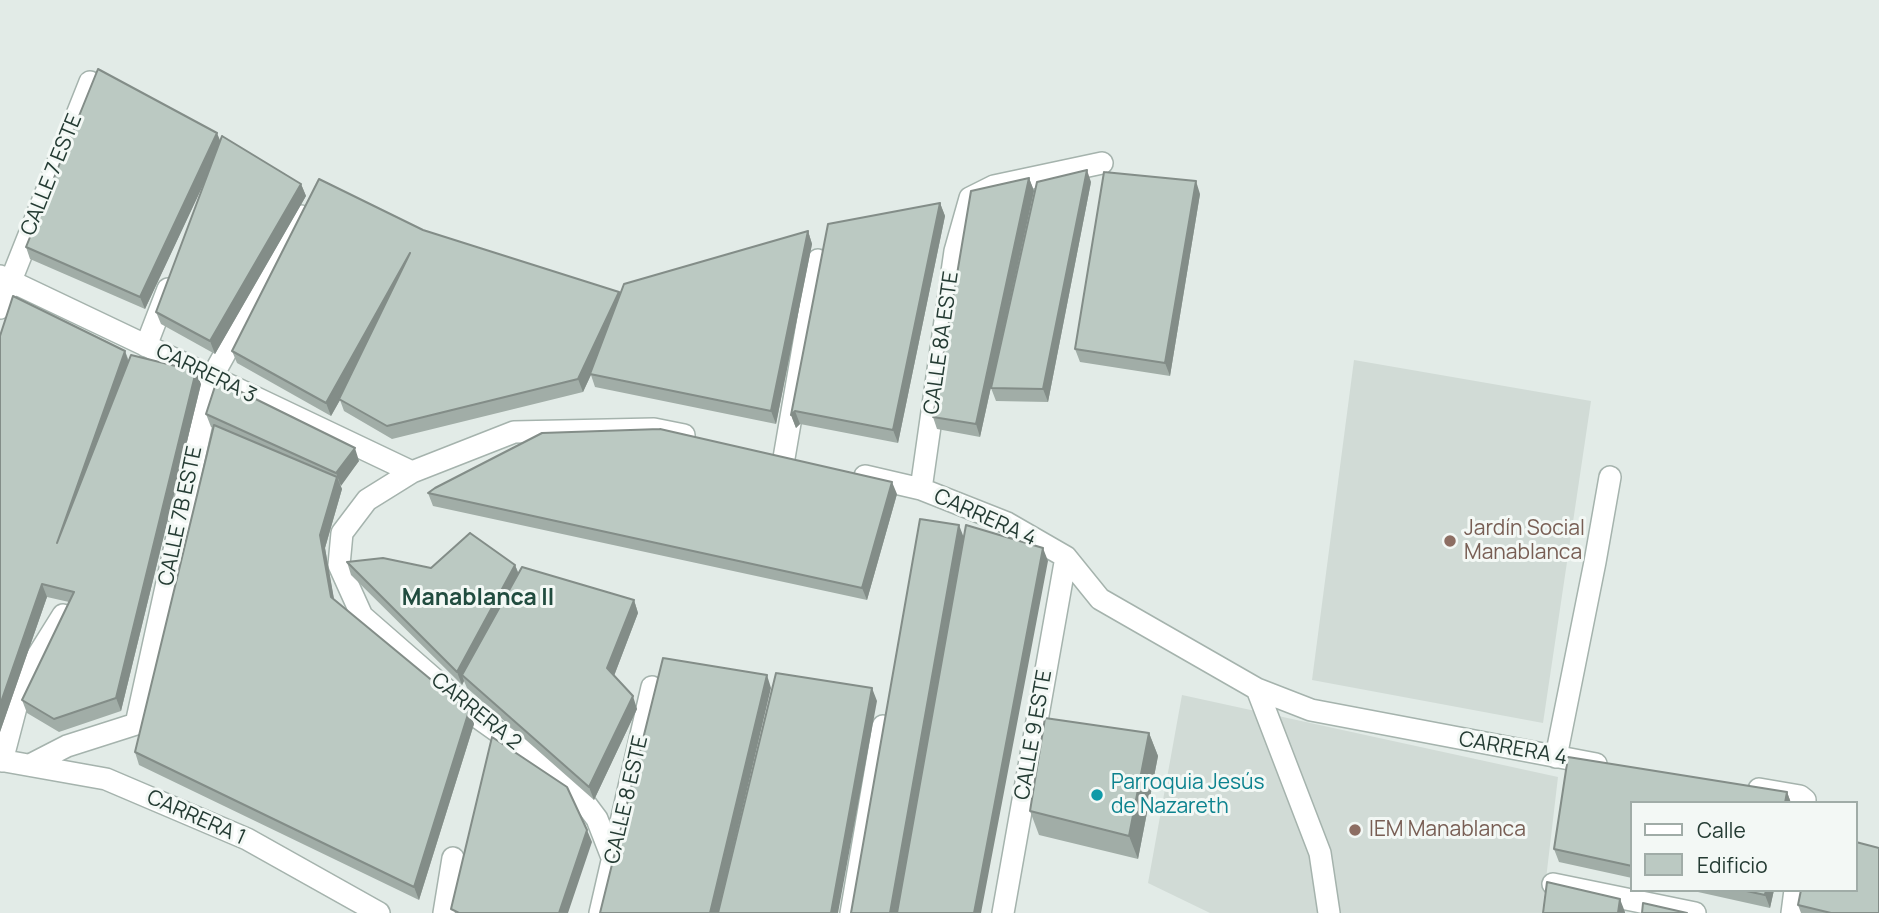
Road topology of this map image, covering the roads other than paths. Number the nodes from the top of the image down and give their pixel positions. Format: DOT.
graph roads {
  1 [pos="90,82"];
  2 [pos="1102,163"];
  3 [pos="301,216"];
  4 [pos="818,260"];
  5 [pos="176,268"];
  6 [pos="5,278"];
  7 [pos="0,308"];
  8 [pos="146,346"];
  9 [pos="212,377"];
  10 [pos="706,440"];
  11 [pos="758,452"];
  12 [pos="784,458"];
  13 [pos="809,464"];
  14 [pos="412,472"];
  15 [pos="846,472"];
  16 [pos="1610,477"];
  17 [pos="921,489"];
  18 [pos="1066,557"];
  19 [pos="339,564"];
  20 [pos="363,566"];
  21 [pos="63,615"];
  22 [pos="652,687"];
  23 [pos="1256,689"];
  24 [pos="883,726"];
  25 [pos="1556,757"];
  26 [pos="1,760"];
  27 [pos="30,765"];
  28 [pos="1622,768"];
  29 [pos="1741,786"];
  30 [pos="1804,801"];
  31 [pos="453,858"];
  32 [pos="613,860"];
  33 [pos="1553,884"];
  34 [pos="1795,892"];
  35 [pos="1635,907"];
  36 [pos="379,913"];
  37 [pos="444,913"];
  38 [pos="600,913"];
  39 [pos="851,913"];
  40 [pos="1003,913"];
  41 [pos="1329,913"];
  42 [pos="1695,913"];
  43 [pos="1792,913"];
  1 -- 6 [label="street, CALLE 7 ESTE"];
  2 -- 17 [label="street, CALLE 8A ESTE"];
  3 -- 9 [label="street, CALLE 7B ESTE"];
  4 -- 12 [label="street"];
  5 -- 8 [label="street"];
  6 -- 7 [label="street, CALLE 7 ESTE"];
  6 -- 8 [label="street, CARRERA 3"];
  8 -- 9 [label="street, CARRERA 3"];
  9 -- 14 [label="street, CARRERA 3"];
  9 -- 27 [label="street, CALLE 7B ESTE"];
  10 -- 14 [label="street"];
  11 -- 12 [label="street"];
  12 -- 13 [label="street"];
  14 -- 19 [label="street"];
  15 -- 17 [label="street, CARRERA 4"];
  16 -- 25 [label="street"];
  17 -- 18 [label="street, CARRERA 4"];
  18 -- 23 [label="street, CARRERA 4"];
  18 -- 40 [label="street, CALLE 9 ESTE"];
  19 -- 20 [label="street"];
  19 -- 32 [label="street, CARRERA 2"];
  21 -- 26 [label="street"];
  22 -- 32 [label="street, CALLE 8 ESTE"];
  23 -- 25 [label="street, CARRERA 4"];
  23 -- 41 [label="street"];
  24 -- 39 [label="street"];
  25 -- 28 [label="street, CARRERA 4"];
  26 -- 27 [label="street, CARRERA 1"];
  27 -- 36 [label="street, CARRERA 1"];
  29 -- 30 [label="street"];
  31 -- 37 [label="street"];
  32 -- 38 [label="street, CALLE 8 ESTE"];
  33 -- 35 [label="street"];
  34 -- 43 [label="street"];
  35 -- 42 [label="street"];
}
